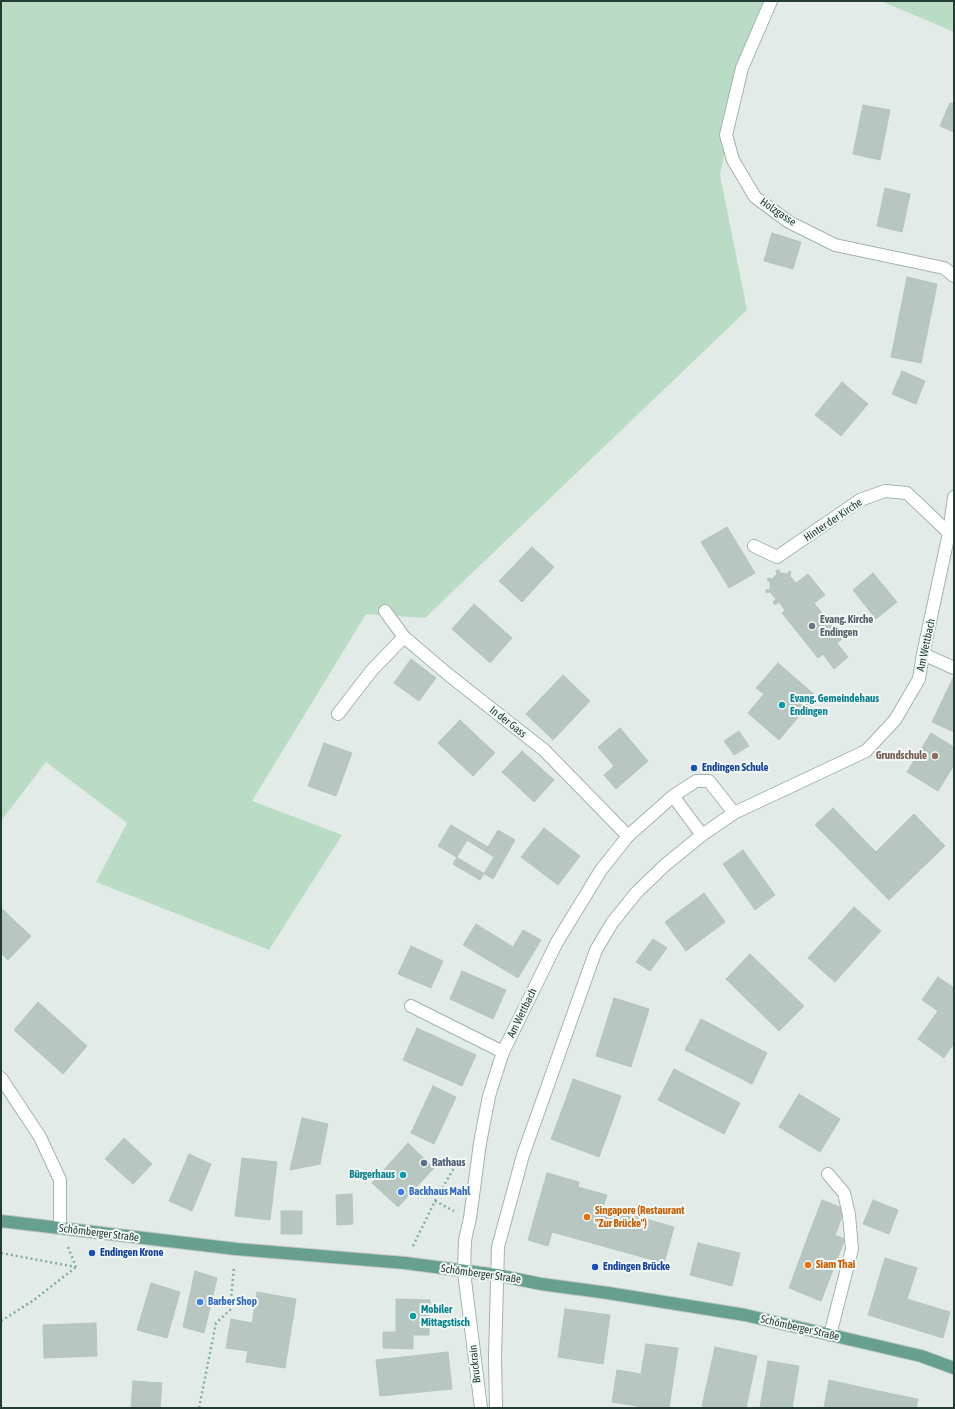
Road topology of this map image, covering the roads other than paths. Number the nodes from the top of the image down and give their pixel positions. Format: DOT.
graph roads {
  1 [pos="771,1"];
  2 [pos="954,276"];
  3 [pos="954,497"];
  4 [pos="949,533"];
  5 [pos="754,546"];
  6 [pos="385,610"];
  7 [pos="404,636"];
  8 [pos="923,654"];
  9 [pos="954,668"];
  10 [pos="338,714"];
  11 [pos="673,796"];
  12 [pos="734,813"];
  13 [pos="702,835"];
  14 [pos="628,836"];
  15 [pos="411,1006"];
  16 [pos="503,1052"];
  17 [pos="1,1078"];
  18 [pos="828,1174"];
  19 [pos="1,1221"];
  20 [pos="60,1228"];
  21 [pos="464,1272"];
  22 [pos="497,1275"];
  23 [pos="830,1335"];
  24 [pos="954,1368"];
  25 [pos="481,1408"];
  26 [pos="496,1408"];
  1 -- 2 [label="street, Holzgasse"];
  3 -- 4 [label="street, Am Wettbach"];
  4 -- 5 [label="street, Hinter der Kirche"];
  4 -- 8 [label="street, Am Wettbach"];
  6 -- 7 [label="street, In der Gass"];
  7 -- 10 [label="street"];
  7 -- 14 [label="street, In der Gass"];
  8 -- 9 [label="street"];
  8 -- 12 [label="street, Am Wettbach"];
  11 -- 12 [label="street, Am Wettbach"];
  11 -- 13 [label="street"];
  11 -- 14 [label="street, Am Wettbach"];
  12 -- 13 [label="street, Am Wettbach"];
  13 -- 22 [label="street, Am Wettbach"];
  14 -- 16 [label="street, Am Wettbach"];
  15 -- 16 [label="street"];
  16 -- 21 [label="street, Am Wettbach"];
  17 -- 20 [label="street"];
  18 -- 23 [label="street"];
  19 -- 20 [label="main road, Schömberger Straße"];
  20 -- 21 [label="main road, Schömberger Straße"];
  21 -- 22 [label="main road, Schömberger Straße"];
  21 -- 25 [label="street, Bruckrain"];
  22 -- 23 [label="main road, Schömberger Straße"];
  22 -- 26 [label="street, Bruckrain"];
  23 -- 24 [label="main road, Schömberger Straße"];
}
